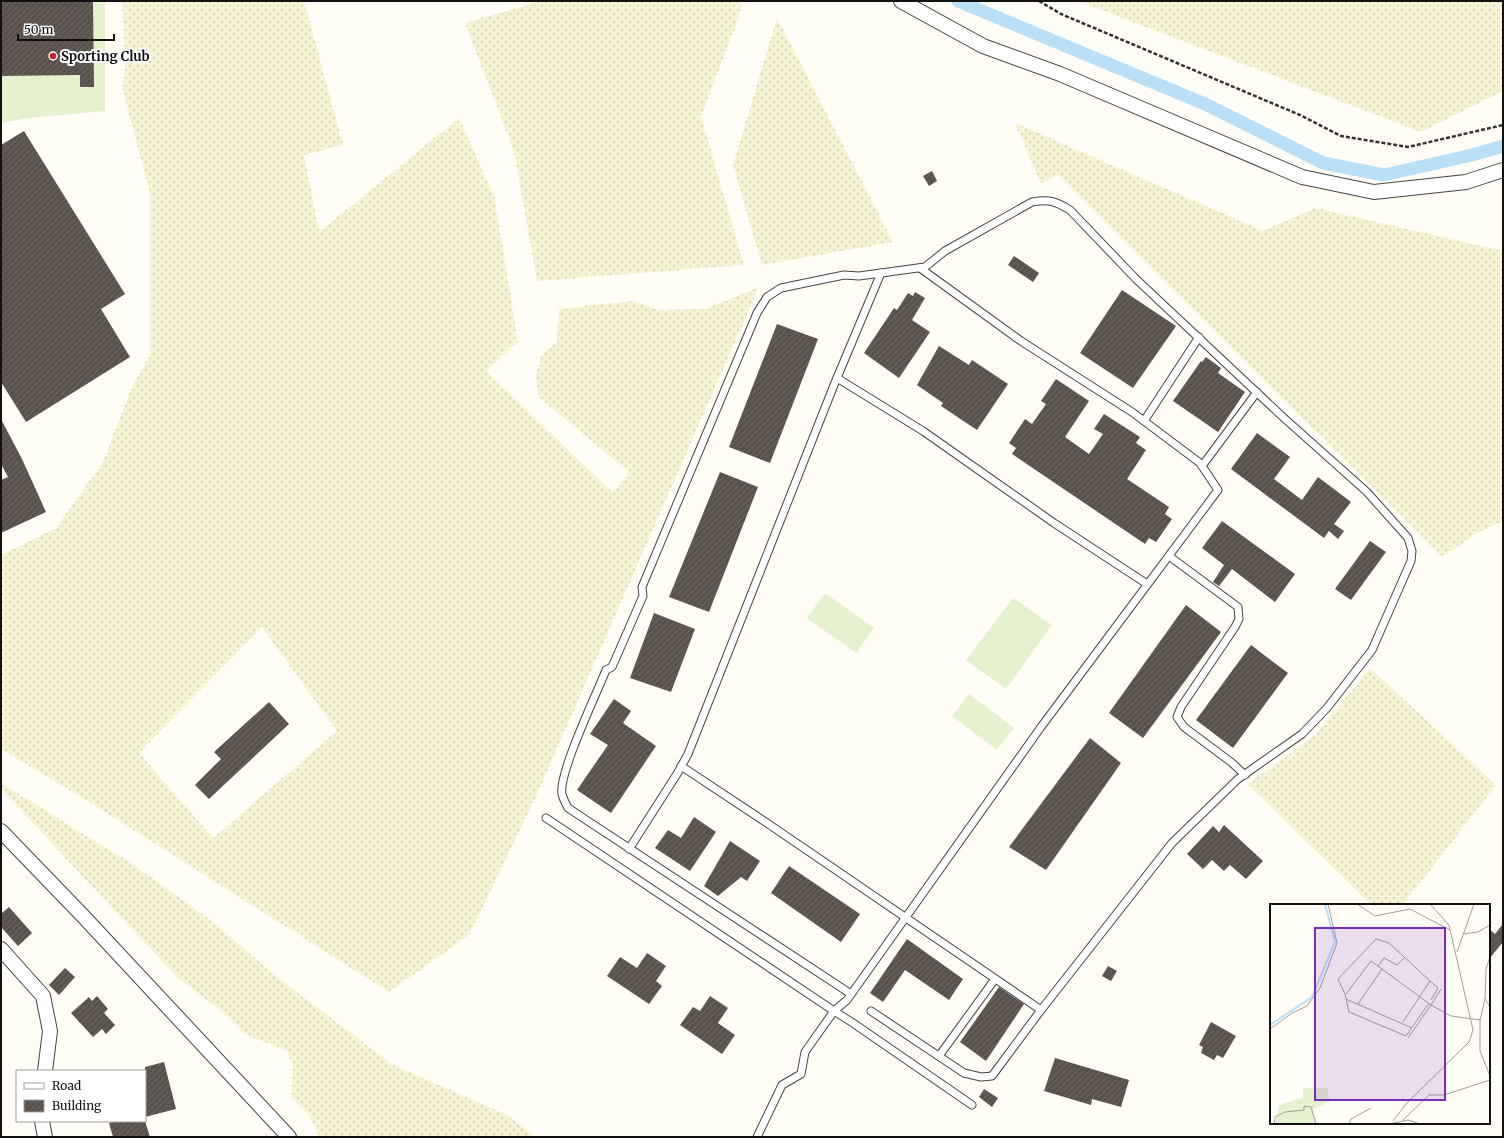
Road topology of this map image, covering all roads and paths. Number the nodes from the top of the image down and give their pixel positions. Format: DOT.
graph roads {
  1 [pos="901,1"];
  2 [pos="1039,1"];
  3 [pos="1503,125"];
  4 [pos="1503,170"];
  5 [pos="920,268"];
  6 [pos="881,273"];
  7 [pos="1199,337"];
  8 [pos="837,378"];
  9 [pos="1257,392"];
  10 [pos="1144,420"];
  11 [pos="1202,466"];
  12 [pos="1169,556"];
  13 [pos="1148,584"];
  14 [pos="681,766"];
  15 [pos="1245,775"];
  16 [pos="546,818"];
  17 [pos="1,831"];
  18 [pos="629,849"];
  19 [pos="905,918"];
  20 [pos="1,949"];
  21 [pos="995,979"];
  22 [pos="851,994"];
  23 [pos="1041,1010"];
  24 [pos="834,1011"];
  25 [pos="871,1011"];
  26 [pos="939,1056"];
  27 [pos="45,1070"];
  28 [pos="972,1105"];
  29 [pos="42,1122"];
  30 [pos="45,1137"];
  31 [pos="289,1137"];
  32 [pos="757,1137"];
  1 -- 4 [label="street"];
  2 -- 3 [label="path"];
  5 -- 6 [label="lane"];
  5 -- 7 [label="lane"];
  5 -- 10 [label="lane"];
  6 -- 8 [label="lane"];
  6 -- 18 [label="lane"];
  7 -- 9 [label="lane"];
  7 -- 10 [label="lane"];
  8 -- 13 [label="lane"];
  8 -- 14 [label="lane"];
  9 -- 11 [label="lane"];
  9 -- 15 [label="lane"];
  10 -- 11 [label="lane"];
  11 -- 12 [label="lane"];
  12 -- 13 [label="lane"];
  12 -- 15 [label="lane"];
  13 -- 19 [label="lane"];
  14 -- 18 [label="lane"];
  14 -- 19 [label="lane"];
  15 -- 23 [label="lane"];
  16 -- 24 [label="lane"];
  17 -- 31 [label="street"];
  18 -- 22 [label="lane"];
  19 -- 21 [label="lane"];
  19 -- 22 [label="lane"];
  20 -- 27 [label="street"];
  21 -- 23 [label="lane"];
  21 -- 26 [label="lane"];
  22 -- 24 [label="lane"];
  23 -- 26 [label="lane"];
  24 -- 28 [label="lane"];
  24 -- 32 [label="lane"];
  25 -- 26 [label="lane"];
  29 -- 30 [label="street"];
}
